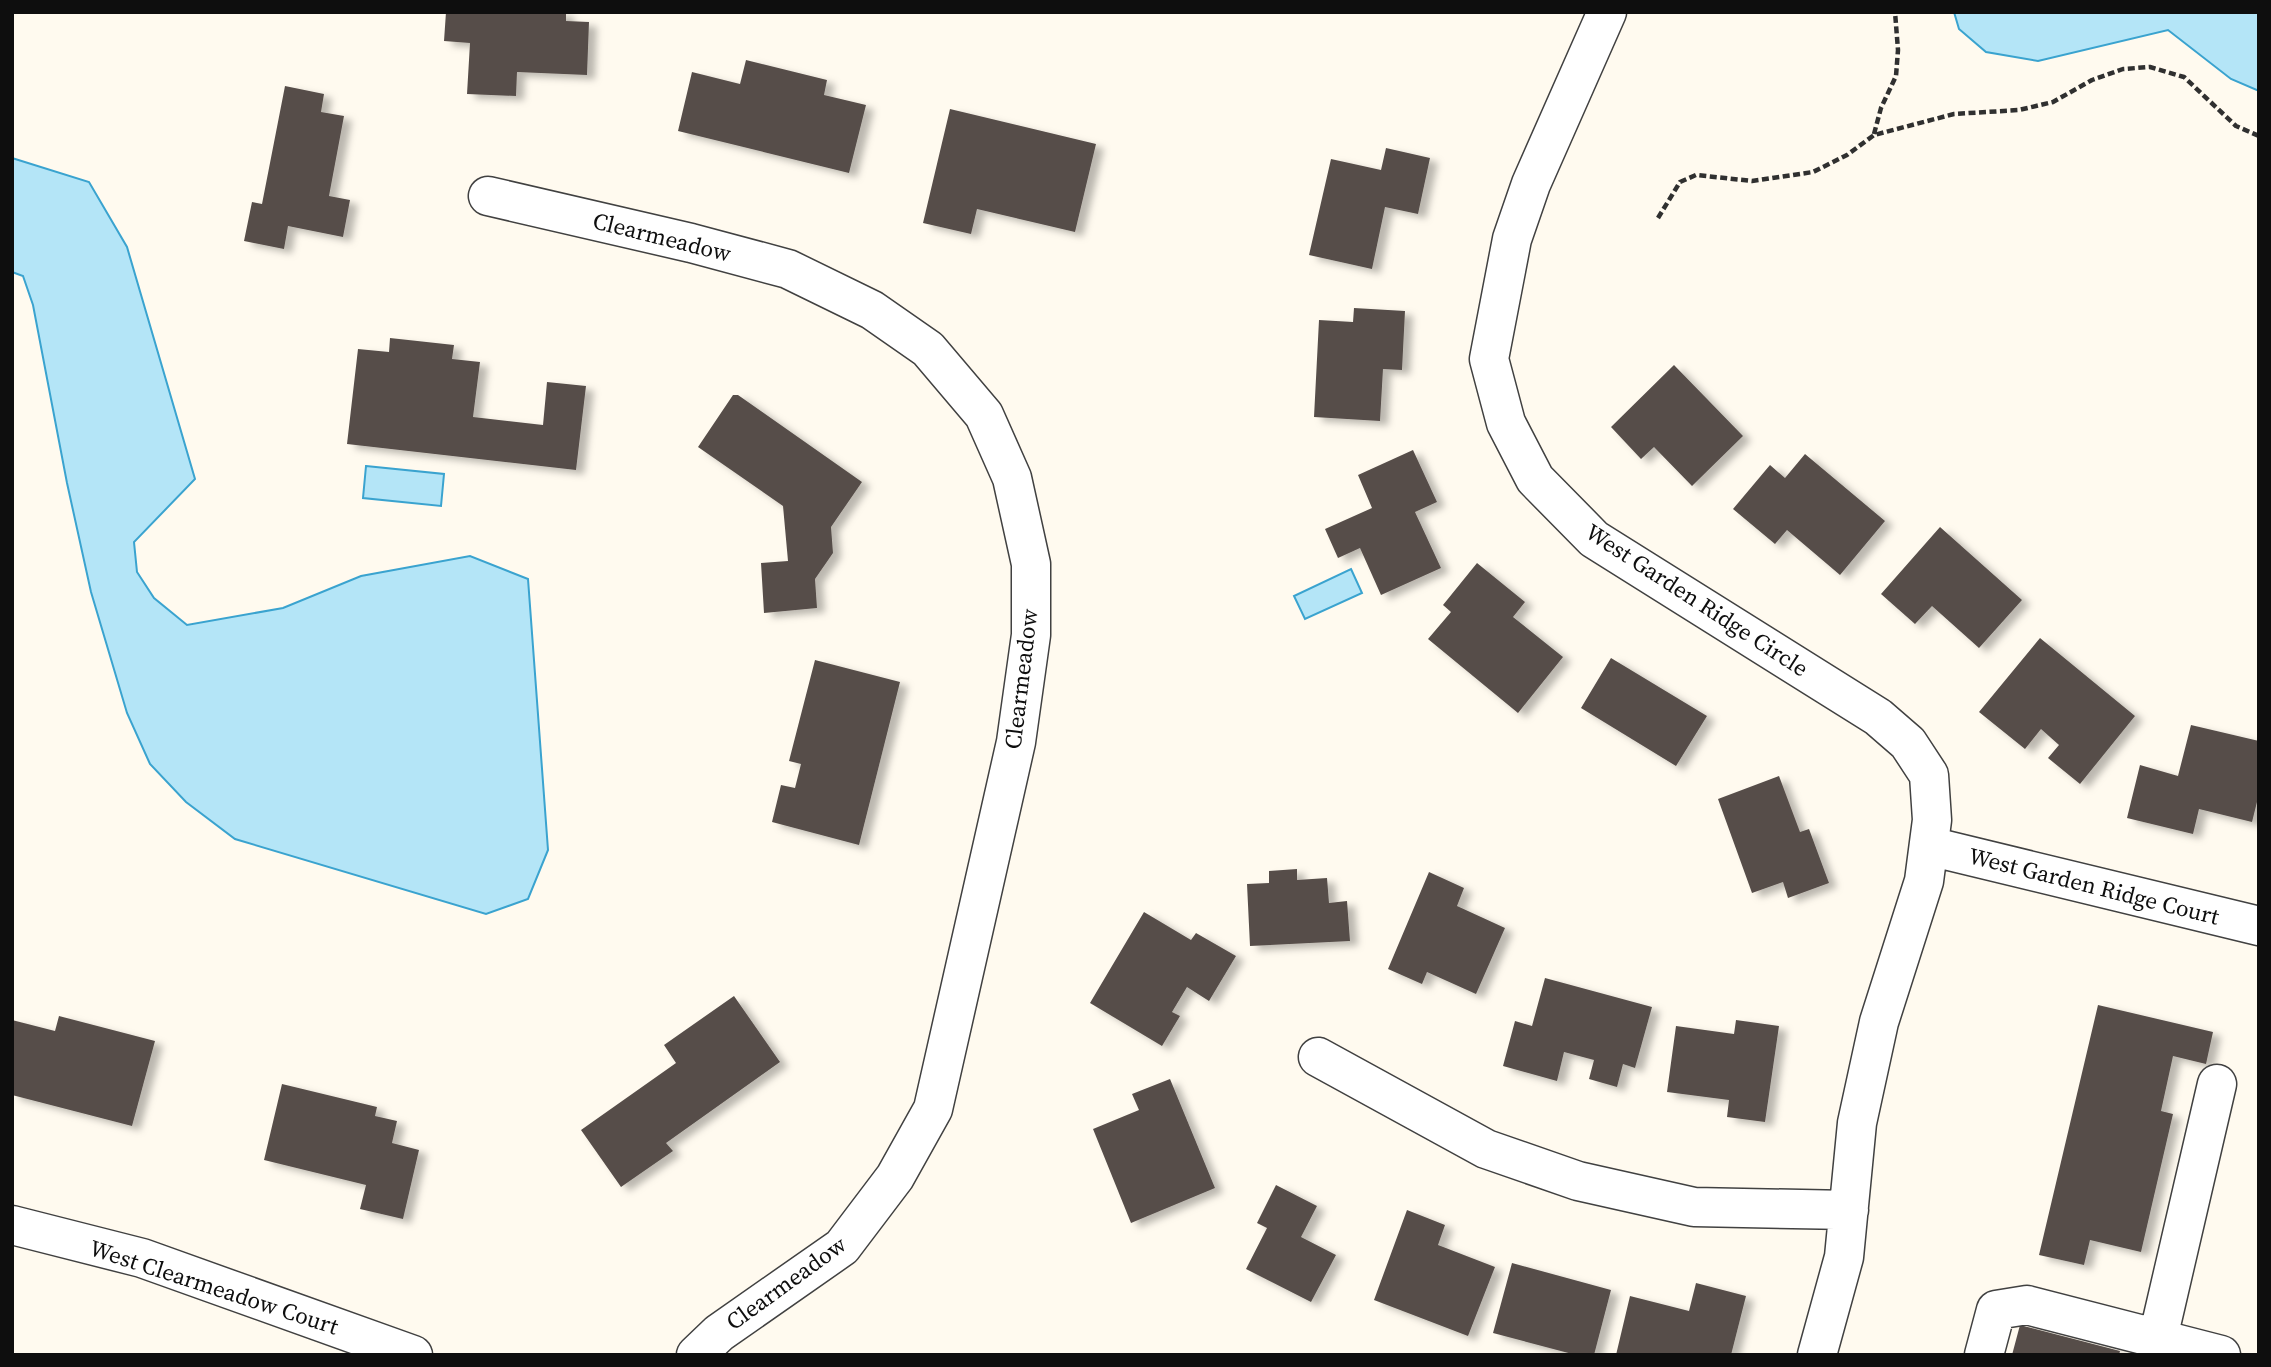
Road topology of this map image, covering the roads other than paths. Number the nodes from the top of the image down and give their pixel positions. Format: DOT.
graph roads {
  1 [pos="1607,12"];
  2 [pos="488,196"];
  3 [pos="1929,846"];
  4 [pos="2259,926"];
  5 [pos="1318,1057"];
  6 [pos="2217,1084"];
  7 [pos="1849,1210"];
  8 [pos="12,1224"];
  9 [pos="2158,1338"];
  10 [pos="413,1355"];
  11 [pos="696,1355"];
  12 [pos="1817,1355"];
  13 [pos="1984,1355"];
  14 [pos="2221,1355"];
  1 -- 3 [label="street, West Garden Ridge Circle"];
  2 -- 11 [label="street, Clearmeadow"];
  3 -- 4 [label="street, West Garden Ridge Court"];
  3 -- 7 [label="street, West Garden Ridge Circle"];
  5 -- 7 [label="street"];
  6 -- 9 [label="street"];
  7 -- 12 [label="street, West Garden Ridge Circle"];
  8 -- 10 [label="street, West Clearmeadow Court"];
  9 -- 13 [label="street"];
  9 -- 14 [label="street"];
}
